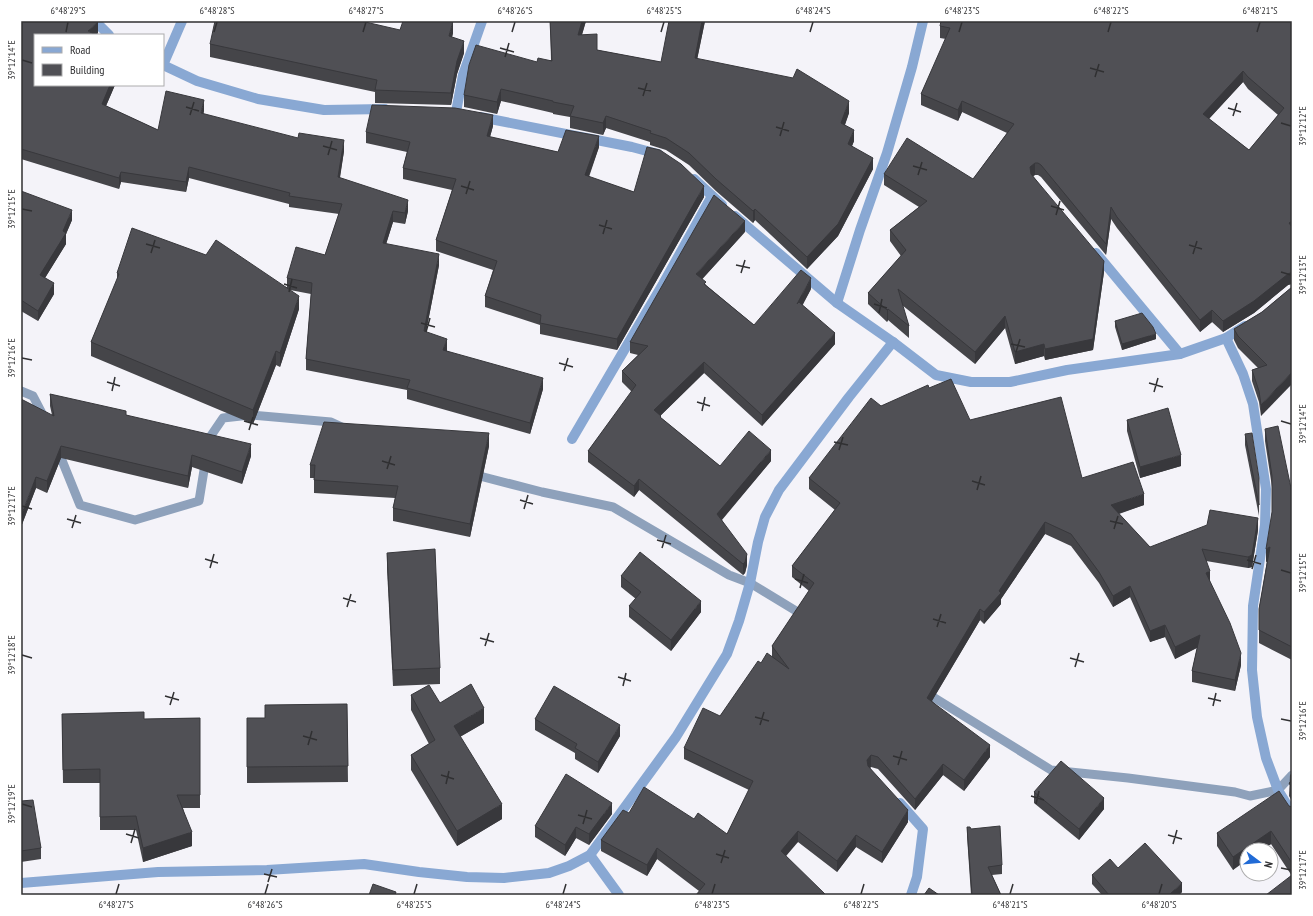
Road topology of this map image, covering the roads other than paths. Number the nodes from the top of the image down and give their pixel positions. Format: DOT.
graph roads {
  1 [pos="95,21"];
  2 [pos="182,21"];
  3 [pos="482,21"];
  4 [pos="923,21"];
  5 [pos="108,34"];
  6 [pos="164,63"];
  7 [pos="164,65"];
  8 [pos="397,110"];
  9 [pos="668,159"];
  10 [pos="685,170"];
  11 [pos="712,196"];
  12 [pos="1091,247"];
  13 [pos="837,303"];
  14 [pos="1252,322"];
  15 [pos="1226,338"];
  16 [pos="893,342"];
  17 [pos="1180,354"];
  18 [pos="572,439"];
  19 [pos="893,795"];
  20 [pos="1292,813"];
  21 [pos="590,855"];
  22 [pos="21,883"];
  23 [pos="619,895"];
  24 [pos="911,895"];
  1 -- 5 [label="street"];
  2 -- 6 [label="street"];
  3 -- 9 [label="street"];
  4 -- 13 [label="street"];
  7 -- 8 [label="street"];
  10 -- 11 [label="street"];
  11 -- 13 [label="street"];
  11 -- 18 [label="street"];
  12 -- 17 [label="street"];
  13 -- 16 [label="street"];
  14 -- 15 [label="street"];
  15 -- 17 [label="street"];
  15 -- 20 [label="street"];
  16 -- 17 [label="street"];
  16 -- 21 [label="street"];
  19 -- 24 [label="street"];
  21 -- 22 [label="street"];
  21 -- 23 [label="street"];
}
